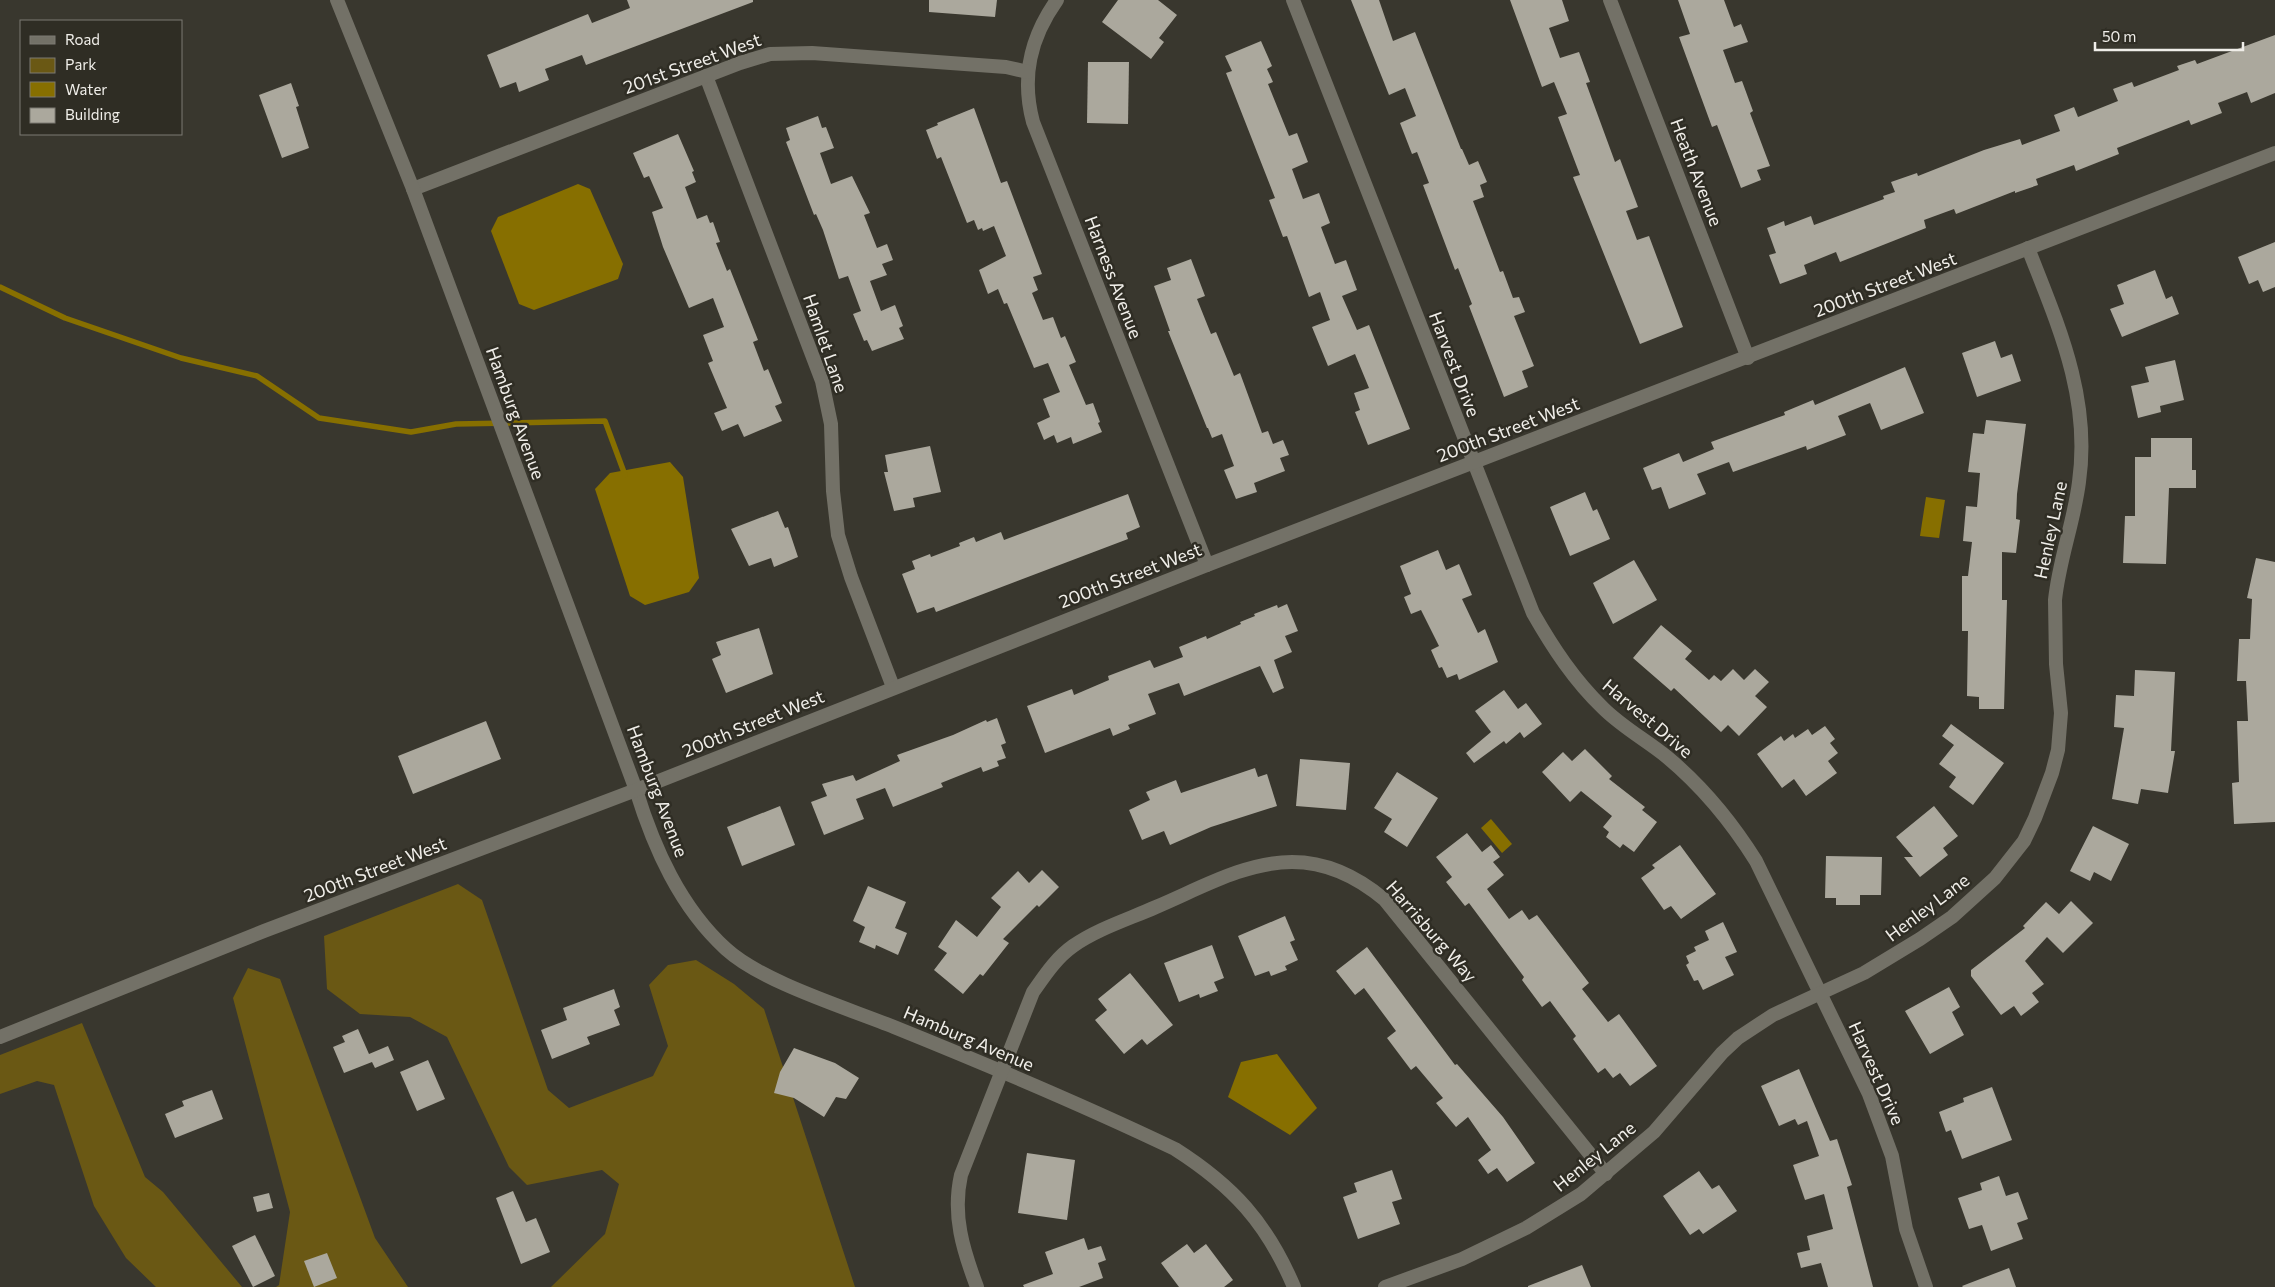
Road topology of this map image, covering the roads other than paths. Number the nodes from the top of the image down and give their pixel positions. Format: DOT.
graph roads {
  1 [pos="337,0"];
  2 [pos="1057,0"];
  3 [pos="1293,0"];
  4 [pos="1610,0"];
  5 [pos="1028,72"];
  6 [pos="706,76"];
  7 [pos="2275,153"];
  8 [pos="413,189"];
  9 [pos="2028,248"];
  10 [pos="1748,358"];
  11 [pos="1474,462"];
  12 [pos="1207,565"];
  13 [pos="893,687"];
  14 [pos="636,790"];
  15 [pos="1820,993"];
  16 [pos="0,1036"];
  17 [pos="1003,1072"];
  18 [pos="1606,1174"];
  19 [pos="977,1287"];
  20 [pos="1294,1287"];
  21 [pos="1385,1287"];
  22 [pos="1926,1287"];
  1 -- 8 [label="street, Hamburg Avenue"];
  2 -- 5 [label="street, Harness Avenue"];
  3 -- 11 [label="street, Harvest Drive"];
  4 -- 10 [label="street, Heath Avenue"];
  5 -- 6 [label="street, 201st Street West"];
  5 -- 12 [label="street, Harness Avenue"];
  6 -- 8 [label="street, 201st Street West"];
  6 -- 13 [label="street, Hamlet Lane"];
  7 -- 9 [label="street, 200th Street West"];
  8 -- 14 [label="street, Hamburg Avenue"];
  9 -- 10 [label="street, 200th Street West"];
  9 -- 15 [label="street, Henley Lane"];
  10 -- 11 [label="street, 200th Street West"];
  11 -- 12 [label="street, 200th Street West"];
  11 -- 15 [label="street, Harvest Drive"];
  12 -- 13 [label="street, 200th Street West"];
  13 -- 14 [label="street, 200th Street West"];
  14 -- 16 [label="street, 200th Street West"];
  14 -- 17 [label="street, Hamburg Avenue"];
  15 -- 18 [label="street, Henley Lane"];
  15 -- 22 [label="street, Harvest Drive"];
  17 -- 18 [label="street, Harrisburg Way"];
  17 -- 19 [label="street, Harrisburg Way"];
  17 -- 20 [label="street, Hamburg Avenue"];
  18 -- 21 [label="street, Henley Lane"];
}
